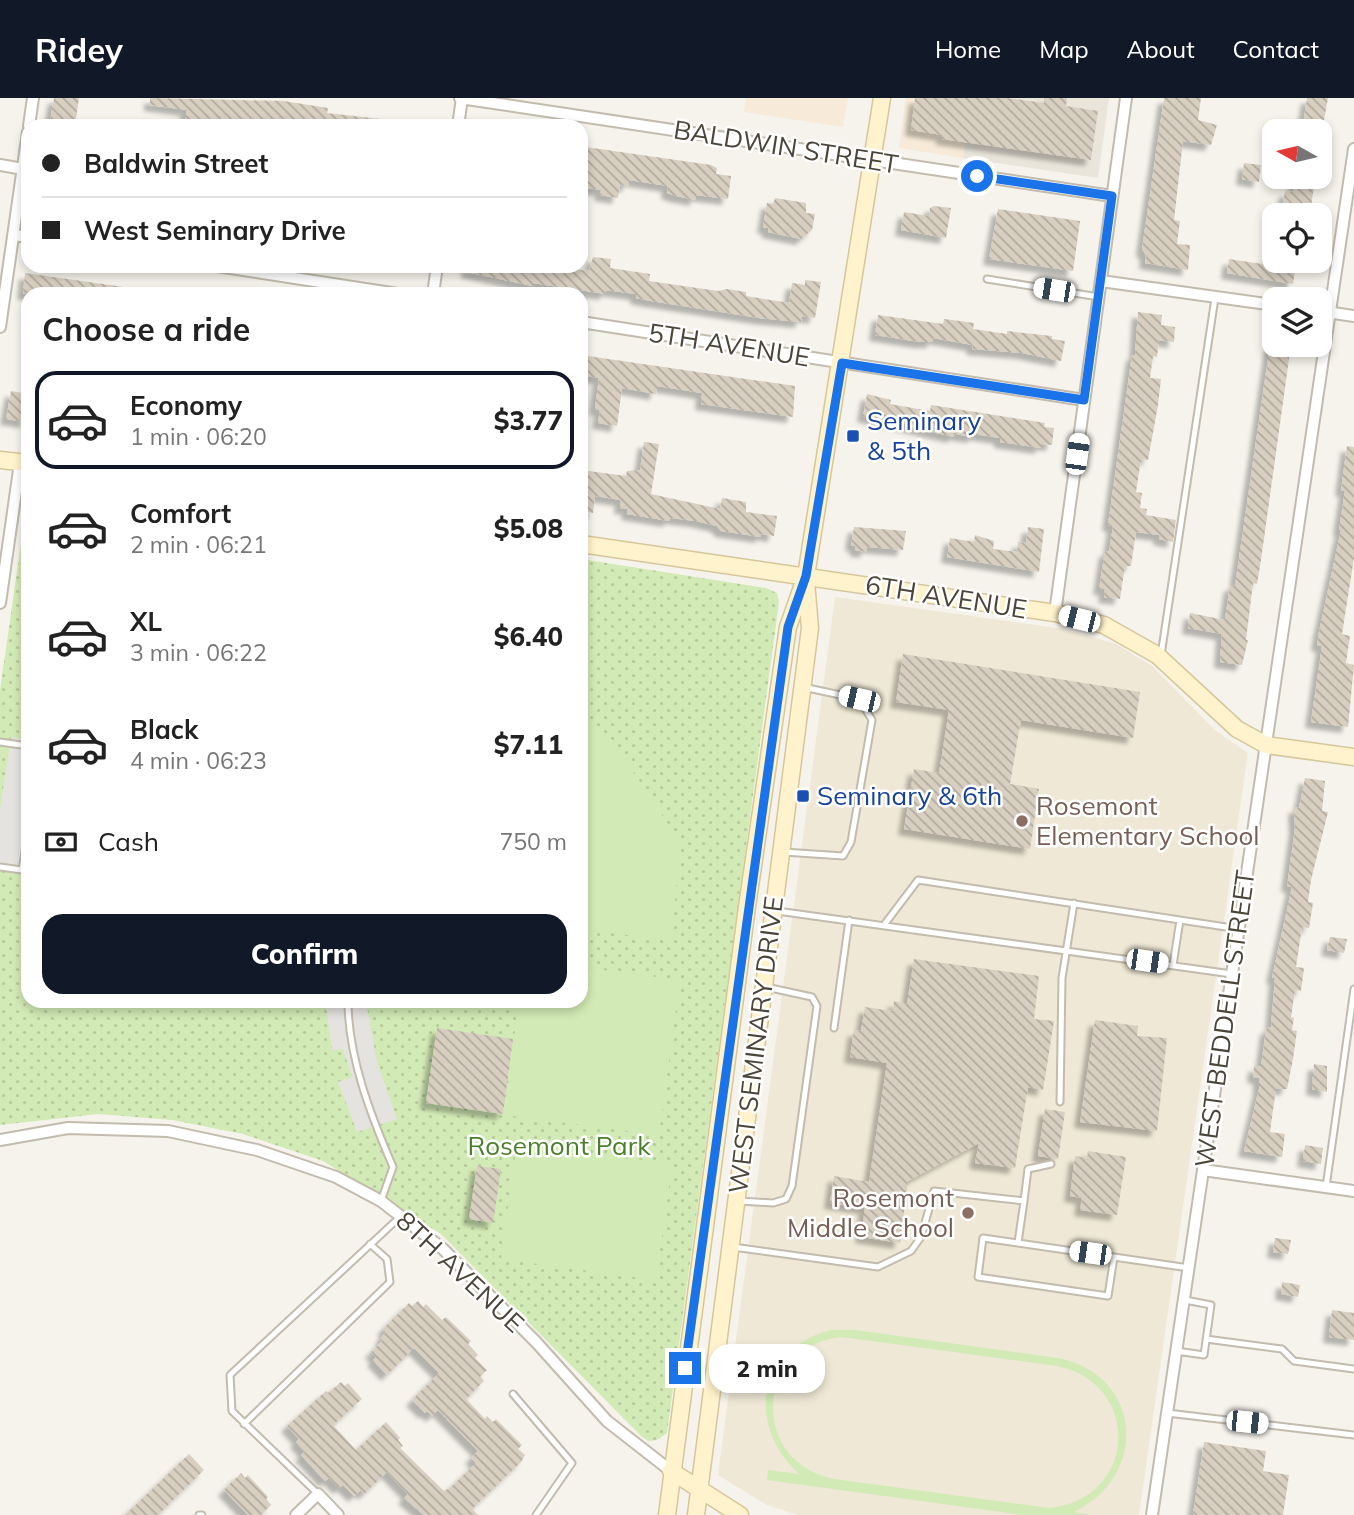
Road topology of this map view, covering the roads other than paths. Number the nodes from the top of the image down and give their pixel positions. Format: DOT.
graph roads {
  1 [pos="33,98"];
  2 [pos="461,98"];
  3 [pos="881,98"];
  4 [pos="1126,98"];
  5 [pos="509,102"];
  6 [pos="30,119"];
  7 [pos="459,119"];
  8 [pos="1354,149"];
  9 [pos="873,160"];
  10 [pos="0,165"];
  11 [pos="21,169"];
  12 [pos="21,182"];
  13 [pos="1112,196"];
  14 [pos="13,235"];
  15 [pos="21,236"];
  16 [pos="262,273"];
  17 [pos="986,279"];
  18 [pos="1101,281"];
  19 [pos="352,287"];
  20 [pos="1329,287"];
  21 [pos="1099,297"];
  22 [pos="1215,297"];
  23 [pos="1262,303"];
  24 [pos="1332,313"];
  25 [pos="1354,316"];
  26 [pos="588,323"];
  27 [pos="0,327"];
  28 [pos="1319,357"];
  29 [pos="842,363"];
  30 [pos="1084,400"];
  31 [pos="0,460"];
  32 [pos="21,463"];
  33 [pos="21,480"];
  34 [pos="588,545"];
  35 [pos="806,576"];
  36 [pos="0,603"];
  37 [pos="1055,613"];
  38 [pos="1160,658"];
  39 [pos="803,687"];
  40 [pos="0,742"];
  41 [pos="21,745"];
  42 [pos="1266,745"];
  43 [pos="1354,757"];
  44 [pos="781,852"];
  45 [pos="0,867"];
  46 [pos="21,870"];
  47 [pos="1074,903"];
  48 [pos="747,907"];
  49 [pos="774,911"];
  50 [pos="849,920"];
  51 [pos="1180,920"];
  52 [pos="884,925"];
  53 [pos="1239,929"];
  54 [pos="1067,949"];
  55 [pos="1173,965"];
  56 [pos="1232,974"];
  57 [pos="764,987"];
  58 [pos="1354,989"];
  59 [pos="348,1008"];
  60 [pos="834,1028"];
  61 [pos="1060,1102"];
  62 [pos="0,1140"];
  63 [pos="1051,1164"];
  64 [pos="1203,1170"];
  65 [pos="1326,1187"];
  66 [pos="1354,1191"];
  67 [pos="736,1201"];
  68 [pos="1024,1201"];
  69 [pos="381,1202"];
  70 [pos="401,1216"];
  71 [pos="702,1242"];
  72 [pos="1018,1243"];
  73 [pos="370,1244"];
  74 [pos="729,1247"];
  75 [pos="1114,1257"];
  76 [pos="1189,1268"];
  77 [pos="1184,1300"];
  78 [pos="1206,1339"];
  79 [pos="1177,1351"];
  80 [pos="1354,1369"];
  81 [pos="513,1394"];
  82 [pos="1167,1413"];
  83 [pos="244,1424"];
  84 [pos="1354,1435"];
  85 [pos="671,1471"];
  86 [pos="698,1490"];
  87 [pos="318,1494"];
  88 [pos="296,1515"];
  89 [pos="338,1515"];
  90 [pos="536,1515"];
  91 [pos="667,1515"];
  92 [pos="696,1515"];
  93 [pos="740,1515"];
  94 [pos="1152,1515"];
  1 -- 6 [label="street"];
  2 -- 5 [label="street, BALDWIN STREET"];
  2 -- 7 [label="street"];
  3 -- 9 [label="main road, WEST SEMINARY DRIVE"];
  4 -- 13 [label="street"];
  5 -- 9 [label="street, BALDWIN STREET"];
  8 -- 20 [label="street, WEST BEDDELL STREET"];
  9 -- 13 [label="street, BALDWIN STREET"];
  9 -- 29 [label="main road, WEST SEMINARY DRIVE"];
  10 -- 11 [label="street"];
  12 -- 14 [label="street"];
  13 -- 18 [label="street"];
  14 -- 15 [label="street"];
  14 -- 27 [label="street"];
  16 -- 19 [label="street"];
  17 -- 21 [label="lane"];
  18 -- 21 [label="street"];
  18 -- 22 [label="street"];
  21 -- 30 [label="street"];
  22 -- 23 [label="street"];
  22 -- 38 [label="lane"];
  24 -- 25 [label="street"];
  26 -- 29 [label="street, 5TH AVENUE"];
  28 -- 42 [label="street, WEST BEDDELL STREET"];
  29 -- 30 [label="street, 5TH AVENUE"];
  29 -- 35 [label="main road, WEST SEMINARY DRIVE"];
  30 -- 37 [label="street"];
  31 -- 32 [label="main road"];
  33 -- 36 [label="street"];
  34 -- 35 [label="main road, 6TH AVENUE"];
  35 -- 37 [label="main road, 6TH AVENUE"];
  35 -- 39 [label="main road, WEST SEMINARY DRIVE"];
  35 -- 48 [label="main road, WEST SEMINARY DRIVE"];
  37 -- 38 [label="main road, 6TH AVENUE"];
  38 -- 42 [label="main road, 6TH AVENUE"];
  39 -- 44 [label="main road, WEST SEMINARY DRIVE"];
  39 -- 44 [label="lane"];
  40 -- 41 [label="lane"];
  42 -- 43 [label="main road, 6TH AVENUE"];
  42 -- 53 [label="street, WEST BEDDELL STREET"];
  44 -- 49 [label="main road, WEST SEMINARY DRIVE"];
  45 -- 46 [label="lane"];
  47 -- 51 [label="lane"];
  47 -- 52 [label="lane"];
  47 -- 54 [label="lane"];
  48 -- 49 [label="main road"];
  48 -- 71 [label="main road, WEST SEMINARY DRIVE"];
  49 -- 50 [label="lane"];
  49 -- 57 [label="main road, WEST SEMINARY DRIVE"];
  50 -- 52 [label="lane"];
  50 -- 60 [label="lane"];
  51 -- 53 [label="lane"];
  51 -- 55 [label="lane"];
  52 -- 54 [label="lane"];
  53 -- 56 [label="street, WEST BEDDELL STREET"];
  54 -- 55 [label="lane"];
  54 -- 61 [label="lane"];
  55 -- 56 [label="lane"];
  56 -- 64 [label="street, WEST BEDDELL STREET"];
  57 -- 67 [label="main road, WEST SEMINARY DRIVE"];
  57 -- 67 [label="lane"];
  58 -- 65 [label="lane"];
  59 -- 69 [label="lane"];
  62 -- 69 [label="street, 8TH AVENUE"];
  63 -- 68 [label="lane"];
  64 -- 65 [label="street"];
  64 -- 76 [label="street, WEST BEDDELL STREET"];
  65 -- 66 [label="street"];
  67 -- 74 [label="main road, WEST SEMINARY DRIVE"];
  68 -- 72 [label="lane"];
  68 -- 74 [label="lane"];
  69 -- 70 [label="street, 8TH AVENUE"];
  70 -- 73 [label="lane"];
  70 -- 85 [label="street, 8TH AVENUE"];
  71 -- 74 [label="main road"];
  71 -- 85 [label="main road, WEST SEMINARY DRIVE"];
  72 -- 75 [label="lane"];
  72 -- 75 [label="lane"];
  73 -- 83 [label="lane"];
  73 -- 83 [label="lane"];
  74 -- 86 [label="main road, WEST SEMINARY DRIVE"];
  75 -- 76 [label="lane"];
  76 -- 77 [label="street, WEST BEDDELL STREET"];
  77 -- 78 [label="lane"];
  77 -- 79 [label="street, WEST BEDDELL STREET"];
  78 -- 79 [label="lane"];
  78 -- 80 [label="lane"];
  79 -- 82 [label="street, WEST BEDDELL STREET"];
  81 -- 90 [label="lane"];
  82 -- 84 [label="lane"];
  82 -- 94 [label="street, WEST BEDDELL STREET"];
  83 -- 87 [label="lane"];
  85 -- 86 [label="main road"];
  85 -- 91 [label="main road, WEST SEMINARY DRIVE"];
  86 -- 92 [label="main road, WEST SEMINARY DRIVE"];
  86 -- 93 [label="main road"];
  87 -- 88 [label="street"];
  87 -- 89 [label="street"];
}
